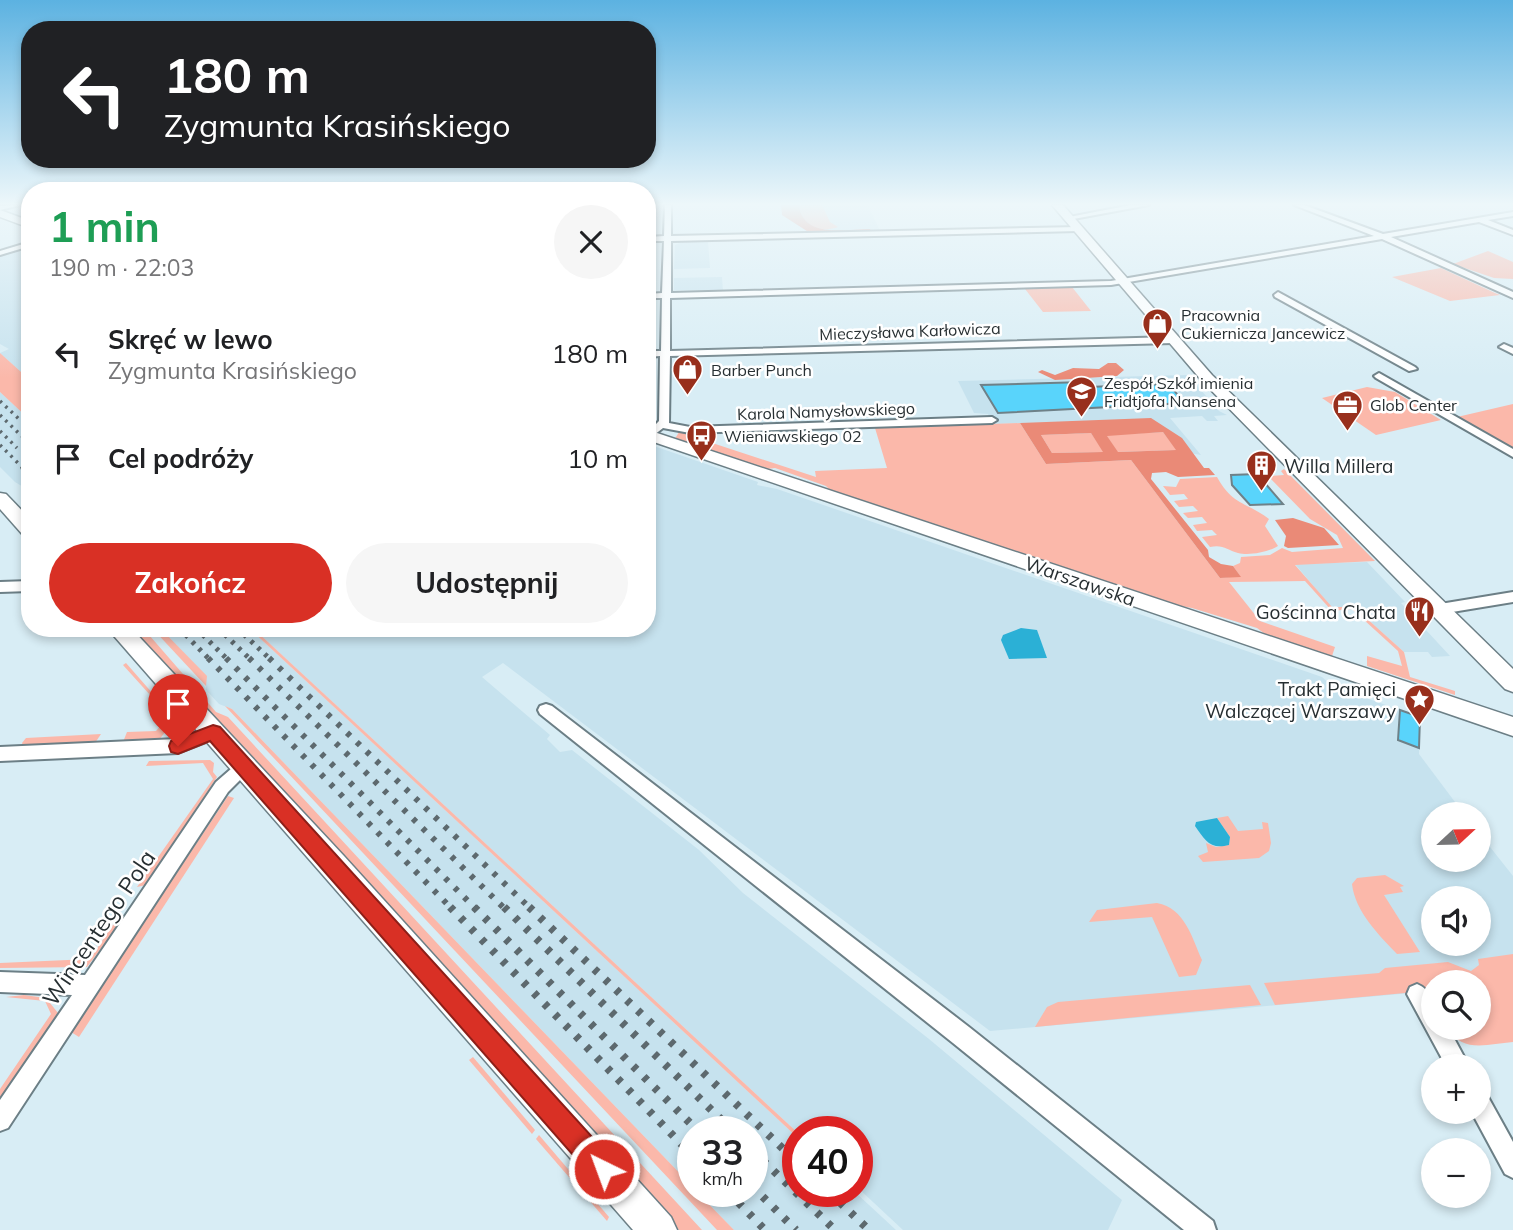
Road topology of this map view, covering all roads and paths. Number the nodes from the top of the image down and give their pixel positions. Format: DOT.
graph roads {
  1 [pos="666,262"];
  2 [pos="1106,262"];
  3 [pos="1229,262"];
  4 [pos="1441,262"];
  5 [pos="1121,281"];
  6 [pos="665,295"];
  7 [pos="1278,295"];
  8 [pos="1513,295"];
  9 [pos="656,296"];
  10 [pos="1173,340"];
  11 [pos="664,353"];
  12 [pos="656,354"];
  13 [pos="1412,369"];
  14 [pos="1379,376"];
  15 [pos="656,410"];
  16 [pos="992,420"];
  17 [pos="656,432"];
  18 [pos="656,433"];
  19 [pos="1513,454"];
  20 [pos="0,498"];
  21 [pos="21,521"];
  22 [pos="21,586"];
  23 [pos="0,587"];
  24 [pos="1513,597"];
  25 [pos="1440,609"];
  26 [pos="126,637"];
  27 [pos="1513,684"];
  28 [pos="546,710"];
  29 [pos="1513,727"];
  30 [pos="213,732"];
  31 [pos="0,754"];
  32 [pos="245,767"];
  33 [pos="0,982"];
  34 [pos="90,985"];
  35 [pos="1417,994"];
  36 [pos="1421,1001"];
  37 [pos="0,1120"];
  38 [pos="1490,1124"];
  39 [pos="1513,1166"];
  40 [pos="657,1230"];
  41 [pos="1204,1230"];
  1 -- 6 [label="street"];
  2 -- 5 [label="street"];
  3 -- 5 [label="street"];
  4 -- 8 [label="street"];
  5 -- 6 [label="street"];
  5 -- 10 [label="street"];
  6 -- 9 [label="street"];
  6 -- 11 [label="street"];
  7 -- 13 [label="street"];
  10 -- 11 [label="street, Mieczysława Karłowicza"];
  10 -- 25 [label="street"];
  11 -- 12 [label="street, Mieczysława Karłowicza"];
  11 -- 15 [label="street"];
  14 -- 19 [label="street"];
  16 -- 17 [label="street, Karola Namysłowskiego"];
  18 -- 29 [label="street, Warszawska"];
  20 -- 21 [label="street"];
  22 -- 23 [label="street"];
  24 -- 25 [label="street"];
  25 -- 27 [label="street"];
  26 -- 30 [label="street"];
  28 -- 41 [label="street"];
  30 -- 31 [label="street"];
  30 -- 32 [label="street"];
  32 -- 34 [label="street, Wincentego Pola"];
  32 -- 40 [label="street"];
  33 -- 34 [label="street"];
  34 -- 37 [label="street, Wincentego Pola"];
  35 -- 36 [label="street"];
  38 -- 39 [label="street"];
}
